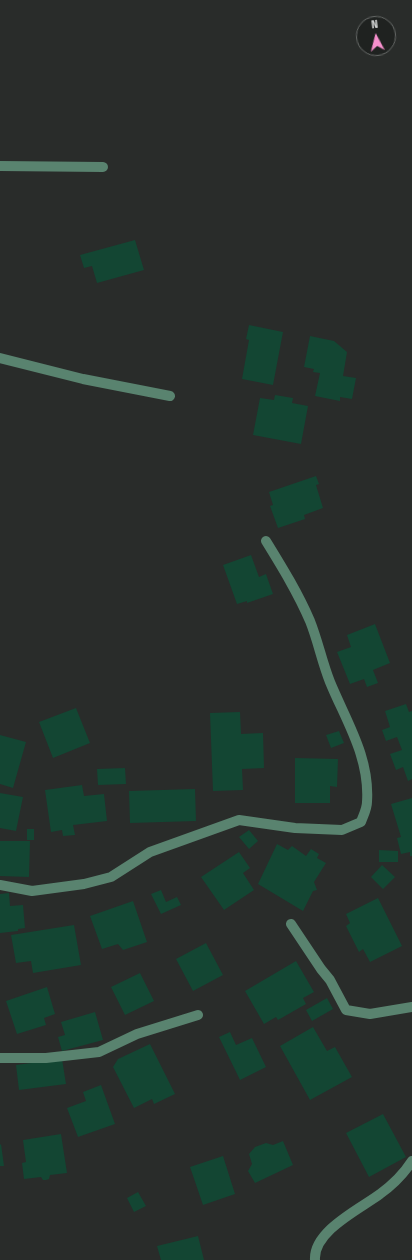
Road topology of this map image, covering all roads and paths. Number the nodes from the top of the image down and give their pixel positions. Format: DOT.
graph roads {
  1 [pos="0,166"];
  2 [pos="103,167"];
  3 [pos="0,358"];
  4 [pos="170,396"];
  5 [pos="266,541"];
  6 [pos="0,885"];
  7 [pos="291,924"];
  8 [pos="412,1007"];
  9 [pos="198,1016"];
  10 [pos="0,1058"];
  11 [pos="412,1161"];
  12 [pos="316,1260"];
  1 -- 2 [label="street"];
  3 -- 4 [label="street"];
  5 -- 6 [label="street"];
  7 -- 8 [label="street"];
  9 -- 10 [label="street"];
  11 -- 12 [label="street"];
}
